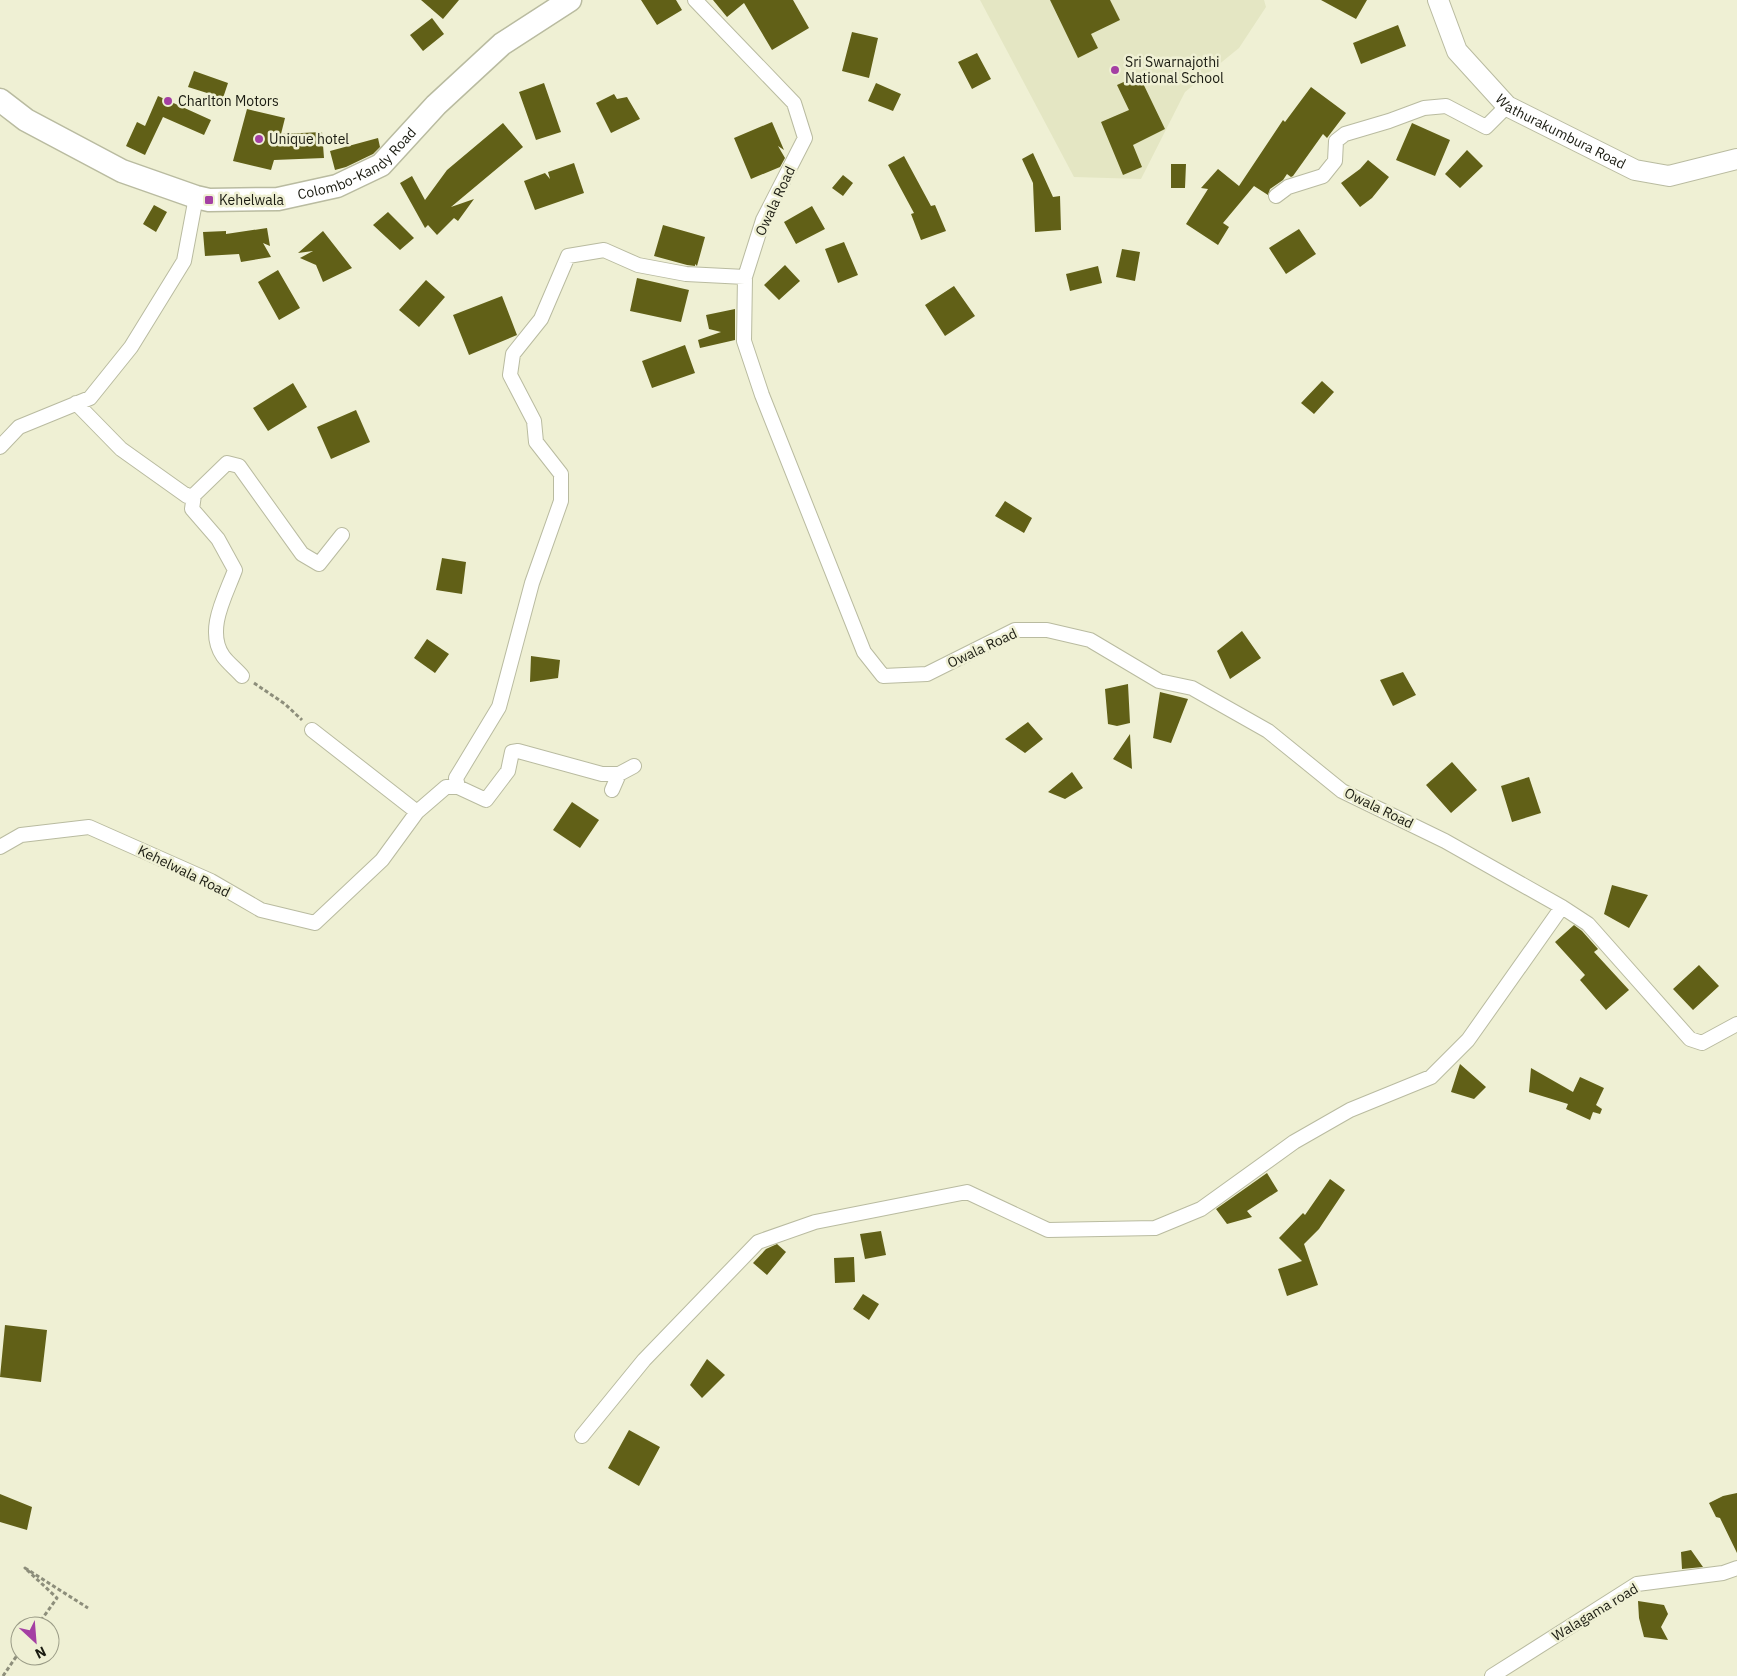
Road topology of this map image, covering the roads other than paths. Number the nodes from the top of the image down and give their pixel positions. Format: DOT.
graph roads {
  1 [pos="570,0"];
  2 [pos="695,0"];
  3 [pos="1438,0"];
  4 [pos="0,100"];
  5 [pos="1507,106"];
  6 [pos="1737,159"];
  7 [pos="1276,196"];
  8 [pos="196,197"];
  9 [pos="745,278"];
  10 [pos="76,403"];
  11 [pos="0,447"];
  12 [pos="194,495"];
  13 [pos="342,535"];
  14 [pos="242,676"];
  15 [pos="312,730"];
  16 [pos="634,766"];
  17 [pos="619,774"];
  18 [pos="458,788"];
  19 [pos="612,790"];
  20 [pos="417,812"];
  21 [pos="0,847"];
  22 [pos="1562,907"];
  23 [pos="1737,1024"];
  24 [pos="582,1436"];
  25 [pos="1737,1568"];
  26 [pos="1492,1676"];
  1 -- 8 [label="highway, Colombo-Kandy Road"];
  2 -- 9 [label="street, Owala Road"];
  3 -- 5 [label="main road, Wathurakumbura Road"];
  4 -- 8 [label="highway, Colombo-Kandy Road"];
  5 -- 6 [label="main road, Wathurakumbura Road"];
  5 -- 7 [label="street"];
  8 -- 10 [label="street"];
  9 -- 18 [label="street"];
  9 -- 22 [label="street, Owala Road"];
  10 -- 11 [label="street"];
  10 -- 12 [label="street"];
  12 -- 13 [label="street"];
  12 -- 14 [label="street"];
  15 -- 20 [label="street"];
  16 -- 17 [label="street"];
  17 -- 18 [label="street"];
  17 -- 19 [label="street"];
  18 -- 20 [label="street, Kehelwala Road"];
  20 -- 21 [label="street, Kehelwala Road"];
  22 -- 23 [label="street, Owala Road"];
  22 -- 24 [label="street"];
  25 -- 26 [label="street, Walagama road"];
}
